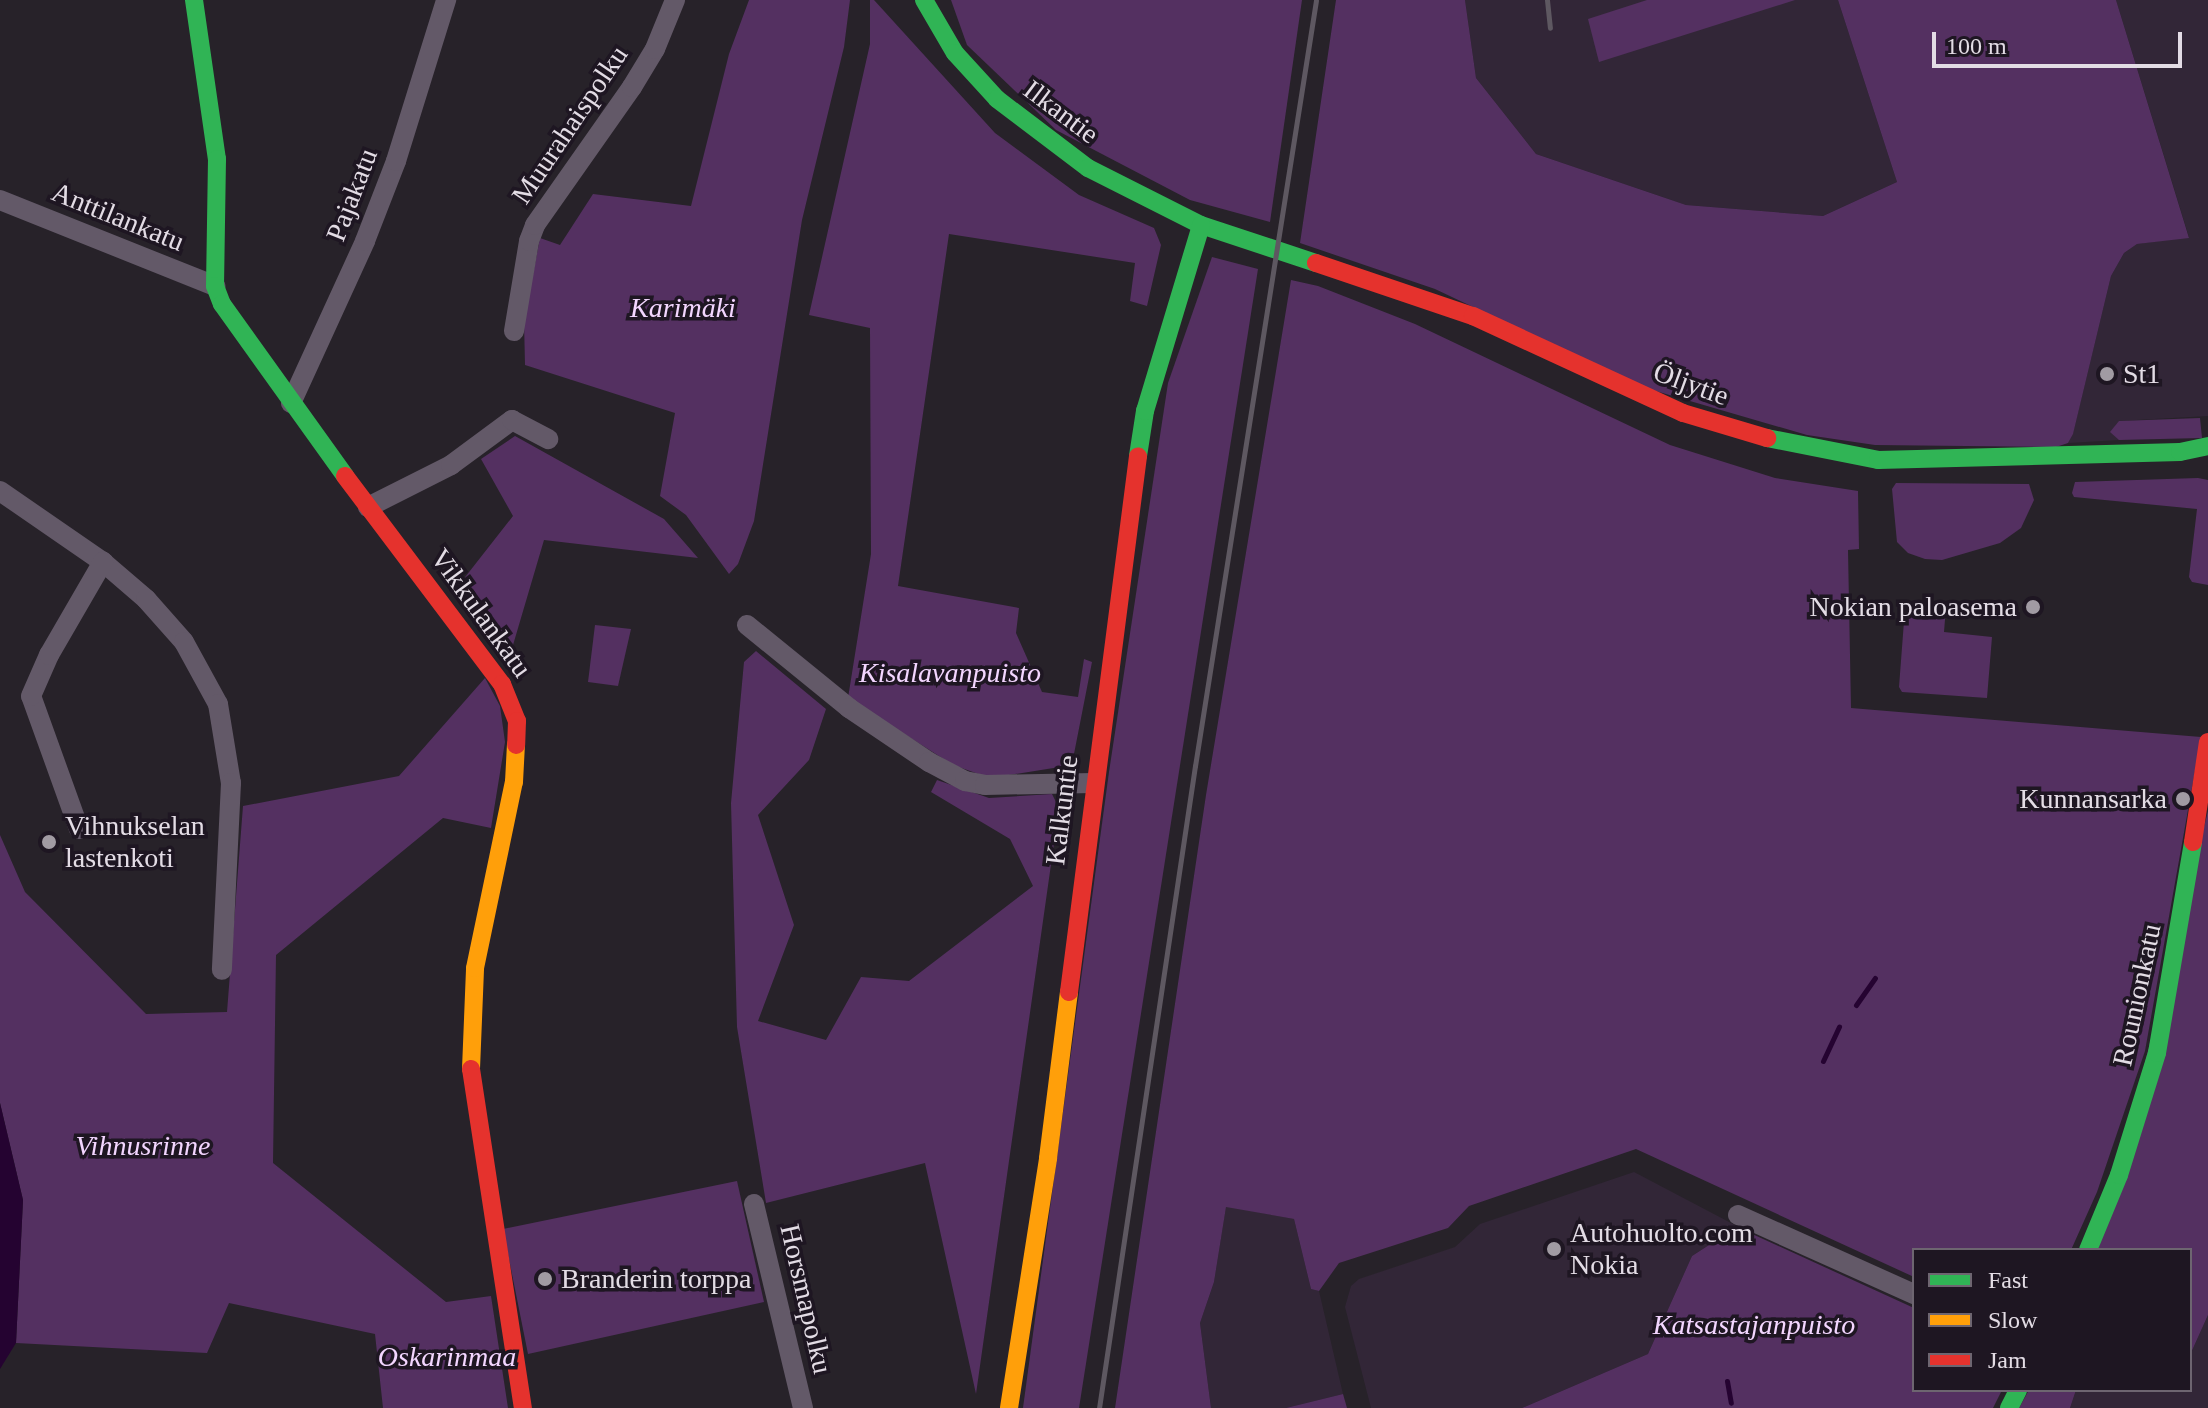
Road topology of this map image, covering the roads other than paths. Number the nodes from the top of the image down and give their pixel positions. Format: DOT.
graph roads {
  1 [pos="194,0"];
  2 [pos="446,0"];
  3 [pos="675,0"];
  4 [pos="924,0"];
  5 [pos="0,200"];
  6 [pos="1201,225"];
  7 [pos="215,286"];
  8 [pos="514,331"];
  9 [pos="291,403"];
  10 [pos="548,439"];
  11 [pos="2202,451"];
  12 [pos="0,491"];
  13 [pos="368,507"];
  14 [pos="103,562"];
  15 [pos="747,625"];
  16 [pos="2207,750"];
  17 [pos="1093,783"];
  18 [pos="79,829"];
  19 [pos="222,970"];
  20 [pos="754,1204"];
  21 [pos="1738,1215"];
  22 [pos="2089,1248"];
  23 [pos="1912,1293"];
  24 [pos="523,1408"];
  25 [pos="803,1408"];
  26 [pos="1009,1408"];
  1 -- 7 [label="street, Vikkulankatu"];
  2 -- 9 [label="street, Pajakatu"];
  3 -- 8 [label="street, Muurahaispolku"];
  4 -- 6 [label="street, Ilkantie"];
  5 -- 7 [label="street, Anttilankatu"];
  6 -- 11 [label="street, Öljytie"];
  6 -- 17 [label="street, Kalkuntie"];
  7 -- 9 [label="street, Vikkulankatu"];
  9 -- 13 [label="street, Vikkulankatu"];
  10 -- 13 [label="street"];
  12 -- 14 [label="street"];
  13 -- 24 [label="street, Vikkulankatu"];
  14 -- 18 [label="street"];
  14 -- 19 [label="street"];
  15 -- 17 [label="street"];
  16 -- 22 [label="street, Rounionkatu"];
  17 -- 26 [label="street, Kalkuntie"];
  20 -- 25 [label="street, Horsmapolku"];
  21 -- 23 [label="street"];
}
